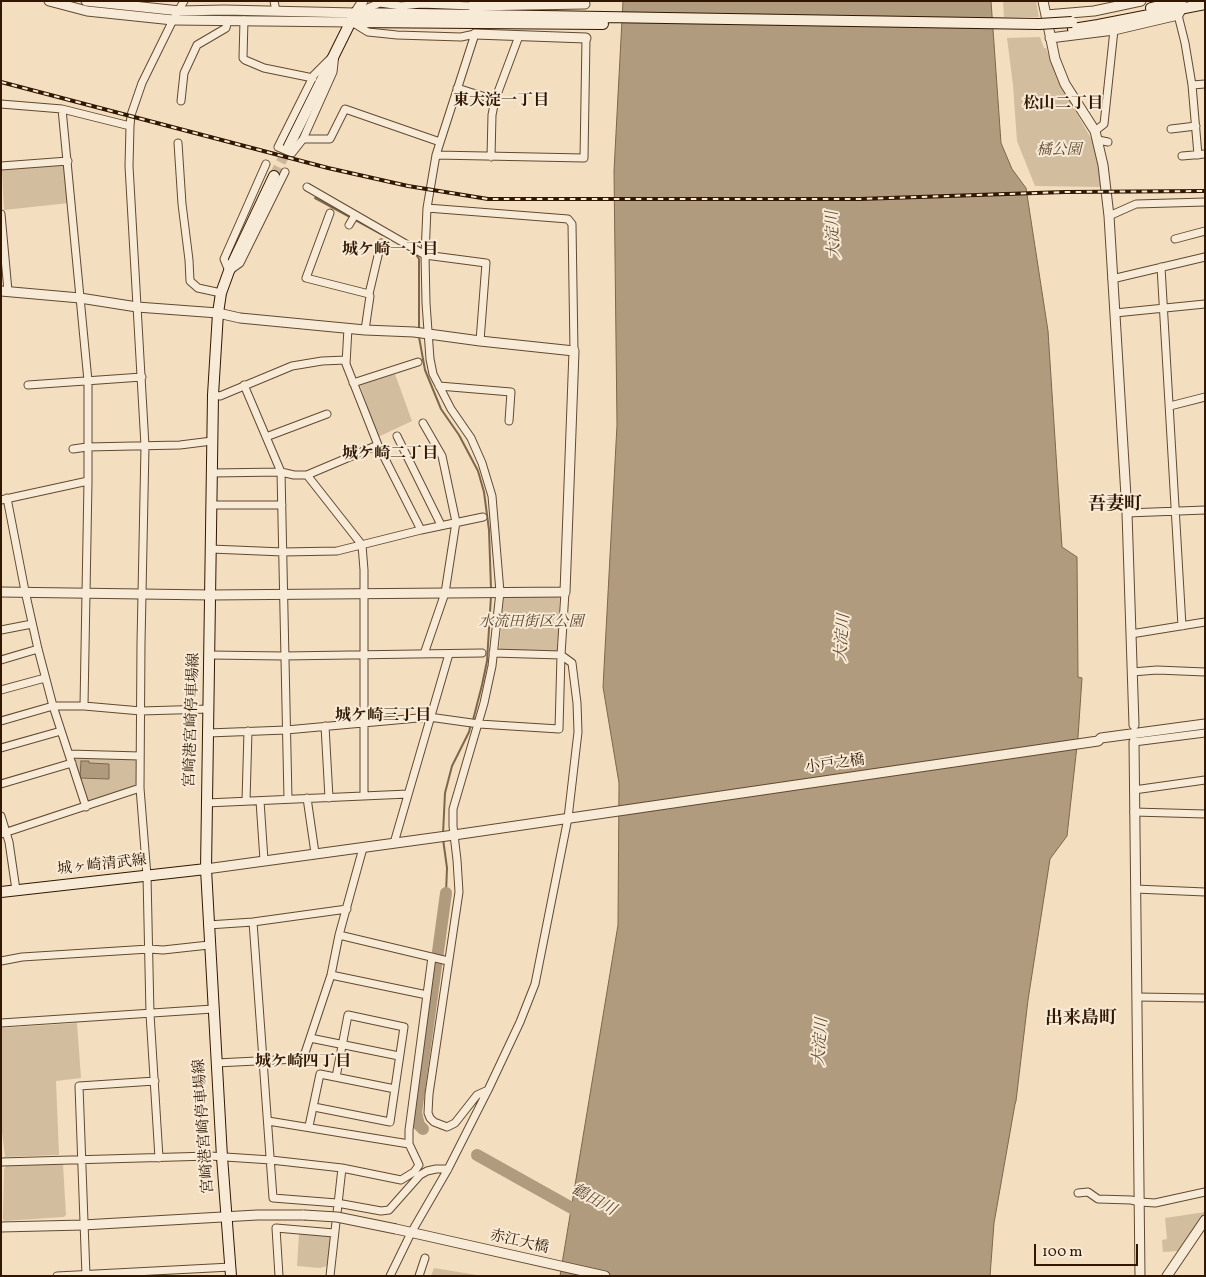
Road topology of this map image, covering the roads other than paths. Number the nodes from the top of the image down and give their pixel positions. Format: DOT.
graph roads {
  1 [pos="49,1"];
  2 [pos="184,1"];
  3 [pos="363,1"];
  4 [pos="1043,1"];
  5 [pos="1141,1"];
  6 [pos="585,2"];
  7 [pos="397,3"];
  8 [pos="89,4"];
  9 [pos="472,4"];
  10 [pos="1121,4"];
  11 [pos="1205,4"];
  12 [pos="275,6"];
  13 [pos="1181,6"];
  14 [pos="180,11"];
  15 [pos="1046,16"];
  16 [pos="353,18"];
  17 [pos="173,20"];
  18 [pos="228,20"];
  19 [pos="244,20"];
  20 [pos="1114,30"];
  21 [pos="476,34"];
  22 [pos="519,36"];
  23 [pos="586,38"];
  24 [pos="1050,38"];
  25 [pos="335,54"];
  26 [pos="313,78"];
  27 [pos="1205,84"];
  28 [pos="1192,85"];
  29 [pos="457,88"];
  30 [pos="495,100"];
  31 [pos="181,101"];
  32 [pos="1,104"];
  33 [pos="62,109"];
  34 [pos="130,126"];
  35 [pos="1196,126"];
  36 [pos="1171,129"];
  37 [pos="1096,136"];
  38 [pos="303,139"];
  39 [pos="440,142"];
  40 [pos="1108,142"];
  41 [pos="178,143"];
  42 [pos="289,146"];
  43 [pos="1202,154"];
  44 [pos="436,155"];
  45 [pos="1182,156"];
  46 [pos="491,157"];
  47 [pos="68,160"];
  48 [pos="266,164"];
  49 [pos="1,166"];
  50 [pos="286,172"];
  51 [pos="274,176"];
  52 [pos="307,187"];
  53 [pos="1205,202"];
  54 [pos="427,208"];
  55 [pos="330,213"];
  56 [pos="1,214"];
  57 [pos="354,215"];
  58 [pos="1108,216"];
  59 [pos="349,225"];
  60 [pos="1205,232"];
  61 [pos="1175,239"];
  62 [pos="381,243"];
  63 [pos="425,255"];
  64 [pos="1205,257"];
  65 [pos="1161,267"];
  66 [pos="229,271"];
  67 [pos="1112,278"];
  68 [pos="5,291"];
  69 [pos="221,293"];
  70 [pos="369,294"];
  71 [pos="80,298"];
  72 [pos="1205,304"];
  73 [pos="137,307"];
  74 [pos="1164,308"];
  75 [pos="218,313"];
  76 [pos="1115,313"];
  77 [pos="348,328"];
  78 [pos="365,330"];
  79 [pos="428,335"];
  80 [pos="480,341"];
  81 [pos="574,351"];
  82 [pos="346,360"];
  83 [pos="418,362"];
  84 [pos="142,377"];
  85 [pos="88,381"];
  86 [pos="353,383"];
  87 [pos="28,385"];
  88 [pos="244,385"];
  89 [pos="439,386"];
  90 [pos="214,395"];
  91 [pos="1205,397"];
  92 [pos="1170,406"];
  93 [pos="328,414"];
  94 [pos="509,421"];
  95 [pos="423,423"];
  96 [pos="397,436"];
  97 [pos="266,437"];
  98 [pos="212,441"];
  99 [pos="378,445"];
  100 [pos="145,446"];
  101 [pos="88,447"];
  102 [pos="73,449"];
  103 [pos="281,472"];
  104 [pos="212,473"];
  105 [pos="307,475"];
  106 [pos="88,481"];
  107 [pos="4,499"];
  108 [pos="212,505"];
  109 [pos="282,505"];
  110 [pos="1205,510"];
  111 [pos="1176,511"];
  112 [pos="1127,514"];
  113 [pos="482,517"];
  114 [pos="456,522"];
  115 [pos="441,525"];
  116 [pos="421,530"];
  117 [pos="362,545"];
  118 [pos="211,549"];
  119 [pos="283,552"];
  120 [pos="25,591"];
  121 [pos="1,592"];
  122 [pos="500,592"];
  123 [pos="565,592"];
  124 [pos="86,593"];
  125 [pos="143,593"];
  126 [pos="364,593"];
  127 [pos="445,593"];
  128 [pos="283,594"];
  129 [pos="211,595"];
  130 [pos="1205,622"];
  131 [pos="32,624"];
  132 [pos="1182,626"];
  133 [pos="1,630"];
  134 [pos="1131,634"];
  135 [pos="38,650"];
  136 [pos="482,653"];
  137 [pos="493,653"];
  138 [pos="424,654"];
  139 [pos="449,654"];
  140 [pos="210,655"];
  141 [pos="561,655"];
  142 [pos="284,656"];
  143 [pos="364,656"];
  144 [pos="1,660"];
  145 [pos="1132,672"];
  146 [pos="1205,672"];
  147 [pos="45,678"];
  148 [pos="1,690"];
  149 [pos="52,706"];
  150 [pos="84,706"];
  151 [pos="209,709"];
  152 [pos="141,711"];
  153 [pos="429,717"];
  154 [pos="1,721"];
  155 [pos="364,722"];
  156 [pos="479,724"];
  157 [pos="1205,724"];
  158 [pos="1134,725"];
  159 [pos="325,726"];
  160 [pos="286,730"];
  161 [pos="61,731"];
  162 [pos="248,731"];
  163 [pos="1205,732"];
  164 [pos="208,733"];
  165 [pos="1134,742"];
  166 [pos="1,748"];
  167 [pos="69,754"];
  168 [pos="140,756"];
  169 [pos="72,763"];
  170 [pos="1205,780"];
  171 [pos="1,784"];
  172 [pos="140,788"];
  173 [pos="1134,790"];
  174 [pos="408,794"];
  175 [pos="364,796"];
  176 [pos="307,798"];
  177 [pos="329,798"];
  178 [pos="288,799"];
  179 [pos="260,800"];
  180 [pos="246,801"];
  181 [pos="206,803"];
  182 [pos="86,807"];
  183 [pos="1134,812"];
  184 [pos="1205,814"];
  185 [pos="1,816"];
  186 [pos="572,817"];
  187 [pos="4,833"];
  188 [pos="454,835"];
  189 [pos="394,843"];
  190 [pos="363,848"];
  191 [pos="315,853"];
  192 [pos="264,860"];
  193 [pos="206,869"];
  194 [pos="147,876"];
  195 [pos="1135,889"];
  196 [pos="16,890"];
  197 [pos="1,892"];
  198 [pos="1205,892"];
  199 [pos="347,910"];
  200 [pos="253,922"];
  201 [pos="208,925"];
  202 [pos="339,935"];
  203 [pos="209,945"];
  204 [pos="149,948"];
  205 [pos="432,957"];
  206 [pos="1,961"];
  207 [pos="448,961"];
  208 [pos="331,975"];
  209 [pos="427,995"];
  210 [pos="1137,997"];
  211 [pos="1205,998"];
  212 [pos="213,1009"];
  213 [pos="150,1014"];
  214 [pos="1,1023"];
  215 [pos="310,1038"];
  216 [pos="343,1044"];
  217 [pos="398,1056"];
  218 [pos="263,1060"];
  219 [pos="216,1063"];
  220 [pos="336,1077"];
  221 [pos="155,1081"];
  222 [pos="395,1089"];
  223 [pos="488,1090"];
  224 [pos="314,1107"];
  225 [pos="268,1121"];
  226 [pos="309,1126"];
  227 [pos="409,1144"];
  228 [pos="222,1157"];
  229 [pos="159,1158"];
  230 [pos="81,1159"];
  231 [pos="271,1160"];
  232 [pos="1,1162"];
  233 [pos="342,1168"];
  234 [pos="448,1169"];
  235 [pos="1205,1192"];
  236 [pos="1078,1193"];
  237 [pos="1140,1202"];
  238 [pos="337,1203"];
  239 [pos="227,1216"];
  240 [pos="1205,1220"];
  241 [pos="83,1225"];
  242 [pos="1,1227"];
  243 [pos="411,1233"];
  244 [pos="334,1234"];
  245 [pos="425,1258"];
  246 [pos="231,1271"];
  247 [pos="167,1273"];
  248 [pos="86,1275"];
  249 [pos="57,1276"];
  250 [pos="279,1276"];
  251 [pos="330,1276"];
  252 [pos="390,1276"];
  253 [pos="419,1276"];
  254 [pos="605,1276"];
  255 [pos="1140,1276"];
  256 [pos="1167,1276"];
  1 -- 8 [label="street"];
  2 -- 14 [label="street"];
  3 -- 16 [label="street"];
  4 -- 15 [label="street"];
  5 -- 10 [label="street"];
  6 -- 9 [label="street"];
  7 -- 9 [label="street"];
  7 -- 16 [label="street"];
  8 -- 14 [label="street"];
  8 -- 17 [label="street"];
  10 -- 15 [label="street"];
  11 -- 13 [label="main road"];
  12 -- 14 [label="street"];
  12 -- 16 [label="street"];
  13 -- 16 [label="main road"];
  13 -- 20 [label="street"];
  13 -- 28 [label="street"];
  14 -- 17 [label="street"];
  15 -- 24 [label="street"];
  16 -- 19 [label="street"];
  16 -- 21 [label="street"];
  16 -- 25 [label="main road"];
  17 -- 18 [label="street"];
  17 -- 34 [label="street"];
  18 -- 19 [label="street"];
  18 -- 31 [label="street"];
  19 -- 26 [label="street"];
  20 -- 24 [label="street"];
  20 -- 37 [label="street"];
  21 -- 22 [label="street"];
  21 -- 29 [label="street"];
  22 -- 23 [label="street"];
  22 -- 30 [label="street"];
  23 -- 46 [label="street"];
  24 -- 37 [label="street"];
  25 -- 26 [label="street"];
  25 -- 38 [label="street"];
  25 -- 42 [label="main road"];
  26 -- 38 [label="street"];
  27 -- 28 [label="street"];
  28 -- 35 [label="street"];
  29 -- 30 [label="street"];
  29 -- 39 [label="street"];
  30 -- 46 [label="street"];
  32 -- 33 [label="street"];
  33 -- 34 [label="street"];
  33 -- 47 [label="street"];
  34 -- 73 [label="street"];
  35 -- 36 [label="street"];
  35 -- 43 [label="street"];
  37 -- 40 [label="street"];
  37 -- 58 [label="street"];
  38 -- 39 [label="street"];
  39 -- 44 [label="street"];
  41 -- 69 [label="street"];
  43 -- 45 [label="street"];
  44 -- 46 [label="street"];
  44 -- 54 [label="street"];
  47 -- 49 [label="street"];
  47 -- 71 [label="street"];
  48 -- 66 [label="street"];
  50 -- 66 [label="street"];
  51 -- 66 [label="main road, 宮崎港宮崎停車場線"];
  52 -- 57 [label="street"];
  53 -- 58 [label="street"];
  54 -- 63 [label="street"];
  54 -- 81 [label="street"];
  55 -- 70 [label="street"];
  56 -- 68 [label="street"];
  57 -- 59 [label="street"];
  57 -- 63 [label="street"];
  58 -- 67 [label="street"];
  60 -- 61 [label="street"];
  62 -- 70 [label="street"];
  63 -- 79 [label="street"];
  63 -- 80 [label="street"];
  64 -- 65 [label="street"];
  65 -- 67 [label="street"];
  65 -- 74 [label="street"];
  66 -- 69 [label="main road, 宮崎港宮崎停車場線"];
  67 -- 76 [label="street"];
  68 -- 71 [label="street"];
  69 -- 75 [label="main road, 宮崎港宮崎停車場線"];
  70 -- 78 [label="street"];
  71 -- 73 [label="street"];
  71 -- 85 [label="street"];
  72 -- 74 [label="street"];
  73 -- 75 [label="street"];
  73 -- 84 [label="street"];
  74 -- 76 [label="street"];
  74 -- 92 [label="street"];
  75 -- 77 [label="street"];
  75 -- 90 [label="main road, 宮崎港宮崎停車場線"];
  76 -- 112 [label="street"];
  77 -- 78 [label="street"];
  77 -- 82 [label="street"];
  78 -- 79 [label="street"];
  79 -- 80 [label="street"];
  79 -- 89 [label="street"];
  80 -- 81 [label="street"];
  81 -- 123 [label="street"];
  82 -- 86 [label="street"];
  82 -- 88 [label="street"];
  83 -- 86 [label="street"];
  84 -- 85 [label="street"];
  84 -- 100 [label="street"];
  85 -- 87 [label="street"];
  85 -- 101 [label="street"];
  86 -- 99 [label="street"];
  88 -- 90 [label="street"];
  88 -- 97 [label="street"];
  89 -- 94 [label="street"];
  89 -- 122 [label="street"];
  90 -- 98 [label="main road, 宮崎港宮崎停車場線"];
  91 -- 92 [label="street"];
  92 -- 111 [label="street"];
  93 -- 97 [label="street"];
  95 -- 114 [label="street"];
  96 -- 115 [label="street"];
  97 -- 103 [label="street"];
  98 -- 100 [label="street"];
  98 -- 104 [label="main road, 宮崎港宮崎停車場線"];
  99 -- 105 [label="street"];
  99 -- 116 [label="street"];
  100 -- 101 [label="street"];
  100 -- 125 [label="street"];
  101 -- 102 [label="street"];
  101 -- 106 [label="street"];
  103 -- 104 [label="street"];
  103 -- 105 [label="street"];
  103 -- 109 [label="street"];
  104 -- 108 [label="main road, 宮崎港宮崎停車場線"];
  105 -- 117 [label="street"];
  106 -- 107 [label="street"];
  106 -- 124 [label="street"];
  107 -- 120 [label="street"];
  108 -- 109 [label="street"];
  108 -- 118 [label="main road, 宮崎港宮崎停車場線"];
  109 -- 119 [label="street"];
  110 -- 111 [label="street"];
  111 -- 112 [label="street"];
  111 -- 132 [label="street"];
  112 -- 134 [label="street"];
  113 -- 114 [label="street"];
  114 -- 115 [label="street"];
  114 -- 127 [label="street"];
  115 -- 116 [label="street"];
  116 -- 117 [label="street"];
  117 -- 119 [label="street"];
  117 -- 126 [label="street"];
  118 -- 119 [label="street"];
  118 -- 129 [label="main road, 宮崎港宮崎停車場線"];
  119 -- 128 [label="street"];
  120 -- 121 [label="street"];
  120 -- 124 [label="street"];
  120 -- 131 [label="street"];
  122 -- 123 [label="street"];
  122 -- 127 [label="street"];
  122 -- 137 [label="street"];
  123 -- 141 [label="street"];
  124 -- 125 [label="street"];
  124 -- 150 [label="street"];
  125 -- 129 [label="street"];
  125 -- 152 [label="street"];
  126 -- 127 [label="street"];
  126 -- 128 [label="street"];
  126 -- 143 [label="street"];
  127 -- 138 [label="street"];
  128 -- 129 [label="street"];
  128 -- 142 [label="street"];
  129 -- 140 [label="main road, 宮崎港宮崎停車場線"];
  130 -- 132 [label="street"];
  131 -- 133 [label="street"];
  131 -- 135 [label="street"];
  132 -- 134 [label="street"];
  134 -- 145 [label="street"];
  135 -- 144 [label="street"];
  135 -- 147 [label="street"];
  136 -- 139 [label="street"];
  137 -- 141 [label="street"];
  137 -- 156 [label="street"];
  138 -- 139 [label="street"];
  138 -- 143 [label="street"];
  139 -- 153 [label="street"];
  140 -- 142 [label="street"];
  140 -- 151 [label="main road, 宮崎港宮崎停車場線"];
  141 -- 156 [label="street"];
  141 -- 186 [label="street"];
  142 -- 143 [label="street"];
  142 -- 160 [label="street"];
  143 -- 155 [label="street"];
  145 -- 146 [label="street"];
  145 -- 158 [label="street"];
  147 -- 148 [label="street"];
  147 -- 149 [label="street"];
  149 -- 150 [label="street"];
  149 -- 154 [label="street"];
  149 -- 161 [label="street"];
  150 -- 152 [label="street"];
  151 -- 152 [label="street"];
  151 -- 164 [label="main road, 宮崎港宮崎停車場線"];
  152 -- 168 [label="street"];
  153 -- 155 [label="street"];
  153 -- 156 [label="street"];
  153 -- 174 [label="street"];
  155 -- 159 [label="street"];
  155 -- 175 [label="street"];
  156 -- 188 [label="street"];
  157 -- 186 [label="street, 小戸之橋"];
  159 -- 160 [label="street"];
  159 -- 177 [label="street"];
  160 -- 162 [label="street"];
  160 -- 178 [label="street"];
  161 -- 166 [label="street"];
  161 -- 167 [label="street"];
  162 -- 164 [label="street"];
  162 -- 180 [label="street"];
  163 -- 165 [label="street"];
  164 -- 181 [label="main road, 宮崎港宮崎停車場線"];
  165 -- 173 [label="street"];
  167 -- 168 [label="street"];
  167 -- 169 [label="street"];
  168 -- 172 [label="street"];
  169 -- 171 [label="street"];
  169 -- 182 [label="street"];
  170 -- 173 [label="street"];
  172 -- 182 [label="street"];
  172 -- 194 [label="street"];
  173 -- 183 [label="street"];
  174 -- 175 [label="street"];
  174 -- 189 [label="street"];
  175 -- 177 [label="street"];
  176 -- 177 [label="street"];
  176 -- 178 [label="street"];
  176 -- 191 [label="street"];
  178 -- 179 [label="street"];
  179 -- 180 [label="street"];
  179 -- 192 [label="street"];
  180 -- 181 [label="street"];
  181 -- 193 [label="main road, 宮崎港宮崎停車場線"];
  182 -- 187 [label="street"];
  183 -- 184 [label="street"];
  183 -- 195 [label="street"];
  185 -- 187 [label="street"];
  186 -- 188 [label="street, 小戸之橋"];
  186 -- 223 [label="street"];
  187 -- 196 [label="street"];
  188 -- 189 [label="street, 小戸之橋"];
  188 -- 207 [label="street"];
  189 -- 190 [label="street, 小戸之橋"];
  190 -- 191 [label="street, 小戸之橋"];
  190 -- 199 [label="street"];
  191 -- 192 [label="street, 小戸之橋"];
  192 -- 193 [label="street, 小戸之橋"];
  193 -- 194 [label="main road, 城ヶ崎清武線"];
  193 -- 201 [label="main road, 宮崎港宮崎停車場線"];
  194 -- 196 [label="main road, 城ヶ崎清武線"];
  194 -- 204 [label="street"];
  195 -- 198 [label="street"];
  195 -- 210 [label="street"];
  196 -- 197 [label="main road, 城ヶ崎清武線"];
  199 -- 200 [label="street"];
  199 -- 202 [label="street"];
  200 -- 201 [label="street"];
  200 -- 218 [label="street"];
  201 -- 203 [label="main road, 宮崎港宮崎停車場線"];
  202 -- 205 [label="street"];
  202 -- 208 [label="street"];
  203 -- 204 [label="street"];
  203 -- 212 [label="main road, 宮崎港宮崎停車場線"];
  204 -- 206 [label="street"];
  204 -- 213 [label="street"];
  205 -- 207 [label="street"];
  205 -- 209 [label="street"];
  207 -- 223 [label="street"];
  208 -- 209 [label="street"];
  208 -- 215 [label="street"];
  209 -- 227 [label="street"];
  210 -- 211 [label="street"];
  210 -- 237 [label="street"];
  212 -- 213 [label="street"];
  212 -- 219 [label="main road, 宮崎港宮崎停車場線"];
  213 -- 214 [label="street"];
  213 -- 221 [label="street"];
  215 -- 216 [label="street"];
  215 -- 218 [label="street"];
  216 -- 217 [label="street"];
  216 -- 217 [label="street"];
  216 -- 220 [label="street"];
  217 -- 222 [label="street"];
  218 -- 219 [label="street"];
  218 -- 225 [label="street"];
  219 -- 228 [label="main road, 宮崎港宮崎停車場線"];
  220 -- 222 [label="street"];
  220 -- 224 [label="street"];
  221 -- 229 [label="street"];
  221 -- 230 [label="street"];
  222 -- 224 [label="street"];
  223 -- 234 [label="street"];
  224 -- 226 [label="street"];
  225 -- 226 [label="street"];
  225 -- 231 [label="street"];
  226 -- 227 [label="street"];
  227 -- 233 [label="street"];
  228 -- 229 [label="street"];
  228 -- 231 [label="street"];
  228 -- 239 [label="main road, 宮崎港宮崎停車場線"];
  229 -- 230 [label="street"];
  230 -- 232 [label="street"];
  230 -- 241 [label="street"];
  231 -- 233 [label="street"];
  231 -- 238 [label="street"];
  233 -- 238 [label="street"];
  234 -- 238 [label="street"];
  234 -- 243 [label="street"];
  235 -- 237 [label="street"];
  236 -- 237 [label="street"];
  237 -- 255 [label="street"];
  238 -- 244 [label="street"];
  239 -- 241 [label="street, 赤江大橋"];
  239 -- 243 [label="street, 赤江大橋, bridge"];
  239 -- 246 [label="main road, 宮崎港宮崎停車場線"];
  240 -- 256 [label="street"];
  241 -- 242 [label="street, 赤江大橋"];
  241 -- 248 [label="street"];
  243 -- 252 [label="street"];
  243 -- 254 [label="street, 赤江大橋"];
  244 -- 250 [label="street"];
  244 -- 251 [label="street"];
  245 -- 253 [label="street"];
  246 -- 247 [label="street"];
  247 -- 248 [label="street"];
  248 -- 249 [label="street"];
}
